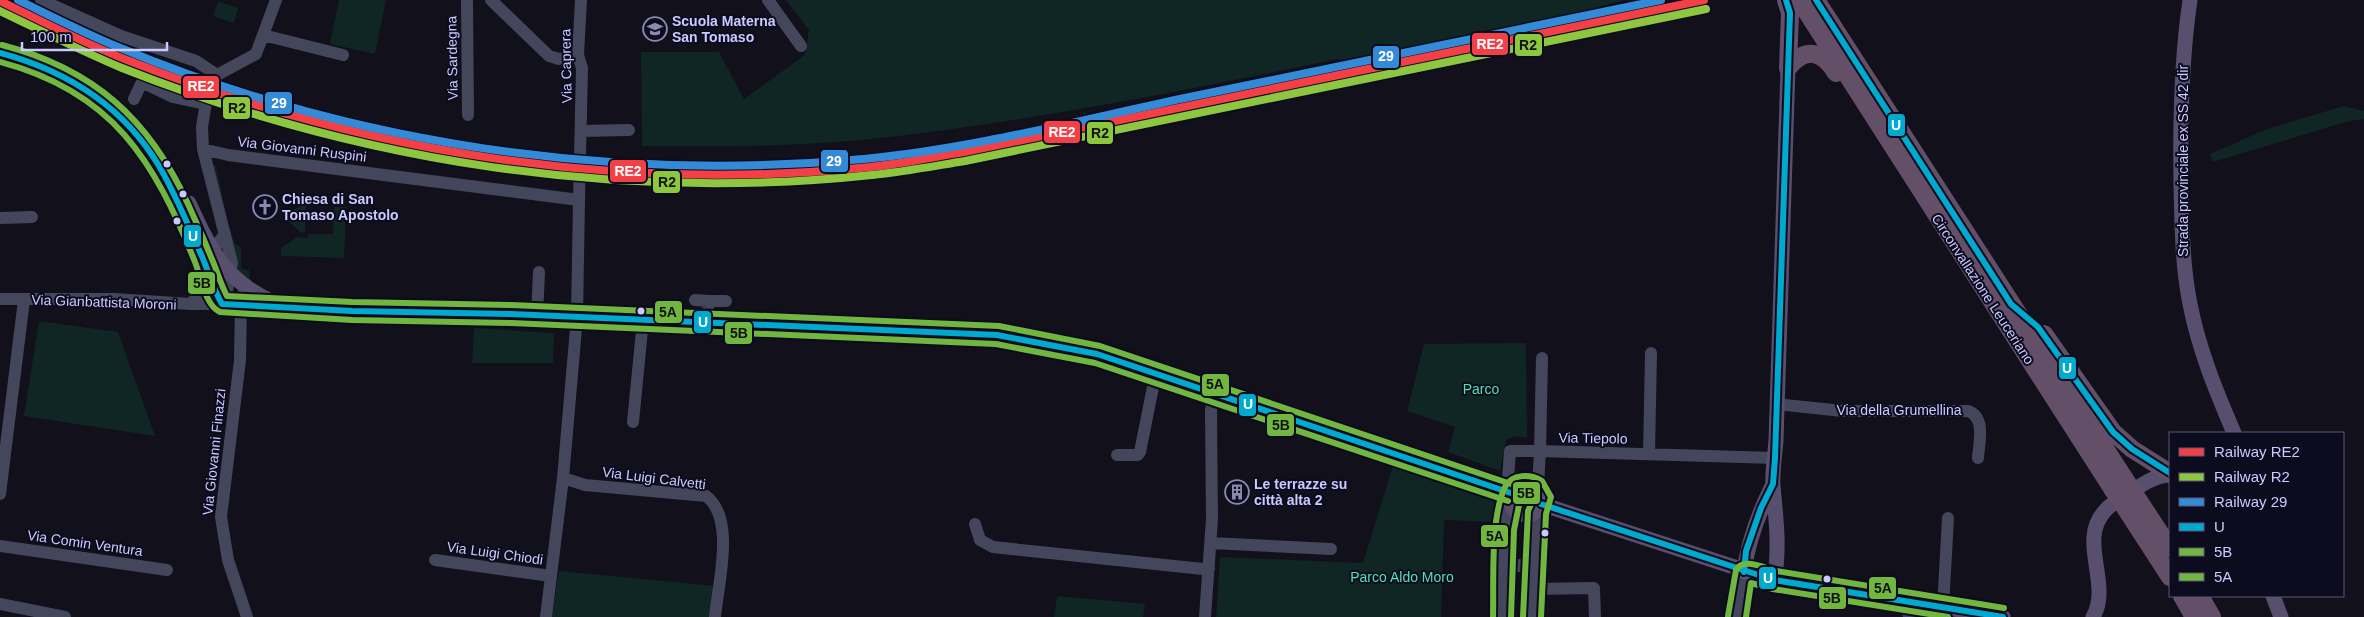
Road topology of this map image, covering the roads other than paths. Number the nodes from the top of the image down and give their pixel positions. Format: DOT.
graph roads {
  1 [pos="42,0"];
  2 [pos="276,0"];
  3 [pos="467,0"];
  4 [pos="491,0"];
  5 [pos="580,0"];
  6 [pos="768,0"];
  7 [pos="1786,0"];
  8 [pos="1799,0"];
  9 [pos="1816,0"];
  10 [pos="2190,0"];
  11 [pos="263,35"];
  12 [pos="0,43"];
  13 [pos="801,46"];
  14 [pos="0,52"];
  15 [pos="343,55"];
  16 [pos="578,55"];
  17 [pos="1788,68"];
  18 [pos="217,75"];
  19 [pos="134,99"];
  20 [pos="206,104"];
  21 [pos="1870,113"];
  22 [pos="468,115"];
  23 [pos="629,130"];
  24 [pos="581,132"];
  25 [pos="203,150"];
  26 [pos="579,200"];
  27 [pos="32,217"];
  28 [pos="0,218"];
  29 [pos="225,234"];
  30 [pos="212,251"];
  31 [pos="539,272"];
  32 [pos="209,275"];
  33 [pos="231,275"];
  34 [pos="245,286"];
  35 [pos="0,299"];
  36 [pos="24,300"];
  37 [pos="695,300"];
  38 [pos="709,301"];
  39 [pos="726,301"];
  40 [pos="191,304"];
  41 [pos="222,304"];
  42 [pos="241,304"];
  43 [pos="2011,304"];
  44 [pos="282,306"];
  45 [pos="537,316"];
  46 [pos="577,318"];
  47 [pos="643,320"];
  48 [pos="706,322"];
  49 [pos="1651,353"];
  50 [pos="1542,358"];
  51 [pos="1154,377"];
  52 [pos="1214,392"];
  53 [pos="1776,404"];
  54 [pos="633,422"];
  55 [pos="2234,432"];
  56 [pos="1540,451"];
  57 [pos="1649,454"];
  58 [pos="1117,455"];
  59 [pos="1775,458"];
  60 [pos="1978,458"];
  61 [pos="2169,473"];
  62 [pos="2169,474"];
  63 [pos="563,478"];
  64 [pos="1773,484"];
  65 [pos="2120,485"];
  66 [pos="0,494"];
  67 [pos="1512,496"];
  68 [pos="1540,503"];
  69 [pos="2133,505"];
  70 [pos="1948,518"];
  71 [pos="975,524"];
  72 [pos="1211,543"];
  73 [pos="0,546"];
  74 [pos="2169,547"];
  75 [pos="1331,549"];
  76 [pos="435,560"];
  77 [pos="1209,568"];
  78 [pos="167,570"];
  79 [pos="1505,570"];
  80 [pos="1535,572"];
  81 [pos="1744,572"];
  82 [pos="2169,575"];
  83 [pos="551,576"];
  84 [pos="1774,580"];
  85 [pos="1533,589"];
  86 [pos="2183,597"];
  87 [pos="2201,597"];
  88 [pos="2273,597"];
  89 [pos="0,604"];
  90 [pos="1943,607"];
  91 [pos="1908,610"];
  92 [pos="65,617"];
  93 [pos="247,617"];
  94 [pos="546,617"];
  95 [pos="715,617"];
  96 [pos="1205,617"];
  97 [pos="1502,617"];
  98 [pos="1532,617"];
  99 [pos="1595,617"];
  100 [pos="1737,617"];
  101 [pos="2003,617"];
  102 [pos="2093,617"];
  103 [pos="2194,617"];
  104 [pos="2212,617"];
  105 [pos="2281,617"];
  1 -- 18 [label="street"];
  2 -- 11 [label="street"];
  3 -- 22 [label="street, Via Sardegna"];
  4 -- 16 [label="street"];
  5 -- 16 [label="street, Via Caprera"];
  6 -- 13 [label="street"];
  7 -- 17 [label="highway"];
  8 -- 21 [label="highway, Circonvallazione Leuceriano"];
  9 -- 43 [label="highway, Circonvallazione Leuceriano"];
  10 -- 55 [label="main road, Strada provinciale ex SS 42 dir"];
  11 -- 15 [label="street"];
  11 -- 18 [label="street"];
  12 -- 30 [label="main road"];
  14 -- 32 [label="main road"];
  16 -- 24 [label="street, Via Caprera"];
  17 -- 21 [label="highway"];
  17 -- 53 [label="main road"];
  18 -- 20 [label="street"];
  19 -- 20 [label="street"];
  20 -- 25 [label="street"];
  21 -- 65 [label="highway, Circonvallazione Leuceriano"];
  23 -- 24 [label="street"];
  24 -- 26 [label="street, Via Caprera"];
  25 -- 26 [label="street, Via Giovanni Ruspini"];
  25 -- 29 [label="street"];
  26 -- 46 [label="street"];
  27 -- 28 [label="street"];
  29 -- 30 [label="street"];
  29 -- 33 [label="street"];
  30 -- 32 [label="street"];
  30 -- 33 [label="main road"];
  31 -- 45 [label="street"];
  32 -- 40 [label="street"];
  32 -- 41 [label="main road"];
  33 -- 34 [label="main road"];
  33 -- 41 [label="street"];
  34 -- 42 [label="street, Via Giovanni Finazzi"];
  34 -- 44 [label="main road"];
  35 -- 36 [label="street, Via Gianbattista Moroni"];
  36 -- 40 [label="street, Via Gianbattista Moroni"];
  36 -- 66 [label="street"];
  37 -- 38 [label="street"];
  38 -- 39 [label="street"];
  38 -- 48 [label="street"];
  40 -- 41 [label="street, Via Gianbattista Moroni"];
  41 -- 42 [label="main road, Via Gianbattista Moroni"];
  42 -- 44 [label="main road, Via Gianbattista Moroni"];
  42 -- 93 [label="street, Via Giovanni Finazzi"];
  43 -- 61 [label="highway"];
  43 -- 65 [label="highway, Circonvallazione Leuceriano"];
  44 -- 45 [label="main road, Via Gianbattista Moroni"];
  45 -- 46 [label="main road, Via Gianbattista Moroni"];
  46 -- 47 [label="main road, Via Gianbattista Moroni"];
  46 -- 63 [label="street"];
  47 -- 48 [label="main road, Via Gianbattista Moroni"];
  47 -- 54 [label="street"];
  48 -- 51 [label="main road, Via Gianbattista Moroni"];
  49 -- 57 [label="street"];
  50 -- 56 [label="street, Via Tiepolo"];
  51 -- 52 [label="main road, Via Gianbattista Moroni"];
  51 -- 58 [label="street"];
  52 -- 67 [label="main road, Via Gianbattista Moroni"];
  52 -- 72 [label="street"];
  53 -- 59 [label="main road"];
  53 -- 60 [label="street, Via della Grumellina"];
  56 -- 57 [label="street, Via Tiepolo"];
  56 -- 67 [label="street"];
  56 -- 68 [label="street"];
  57 -- 59 [label="street, Via Tiepolo"];
  59 -- 64 [label="main road"];
  62 -- 102 [label="main road"];
  63 -- 83 [label="street"];
  63 -- 95 [label="street, Via Luigi Calvetti"];
  64 -- 81 [label="main road"];
  64 -- 84 [label="main road"];
  65 -- 69 [label="highway, Circonvallazione Leuceriano, bridge"];
  67 -- 68 [label="main road, Via Gianbattista Moroni"];
  67 -- 68 [label="main road, Via Gianbattista Moroni"];
  67 -- 79 [label="street"];
  68 -- 80 [label="street"];
  68 -- 81 [label="main road, Via Gianbattista Moroni"];
  69 -- 74 [label="highway, Circonvallazione Leuceriano"];
  69 -- 82 [label="highway, Circonvallazione Leuceriano"];
  70 -- 90 [label="street"];
  71 -- 77 [label="street"];
  72 -- 75 [label="street"];
  72 -- 77 [label="street"];
  73 -- 78 [label="street, Via Comin Ventura"];
  76 -- 83 [label="street, Via Luigi Chiodi"];
  77 -- 96 [label="street"];
  79 -- 80 [label="street"];
  79 -- 97 [label="street"];
  80 -- 85 [label="street"];
  81 -- 84 [label="main road, Via Gianbattista Moroni"];
  81 -- 100 [label="street"];
  83 -- 94 [label="street"];
  84 -- 91 [label="main road, Via Gianbattista Moroni"];
  85 -- 98 [label="street"];
  85 -- 99 [label="street"];
  86 -- 103 [label="highway"];
  87 -- 104 [label="highway"];
  88 -- 105 [label="main road"];
  89 -- 92 [label="street"];
  90 -- 91 [label="main road, Via Gianbattista Moroni"];
  90 -- 101 [label="main road, Via Gianbattista Moroni"];
}
